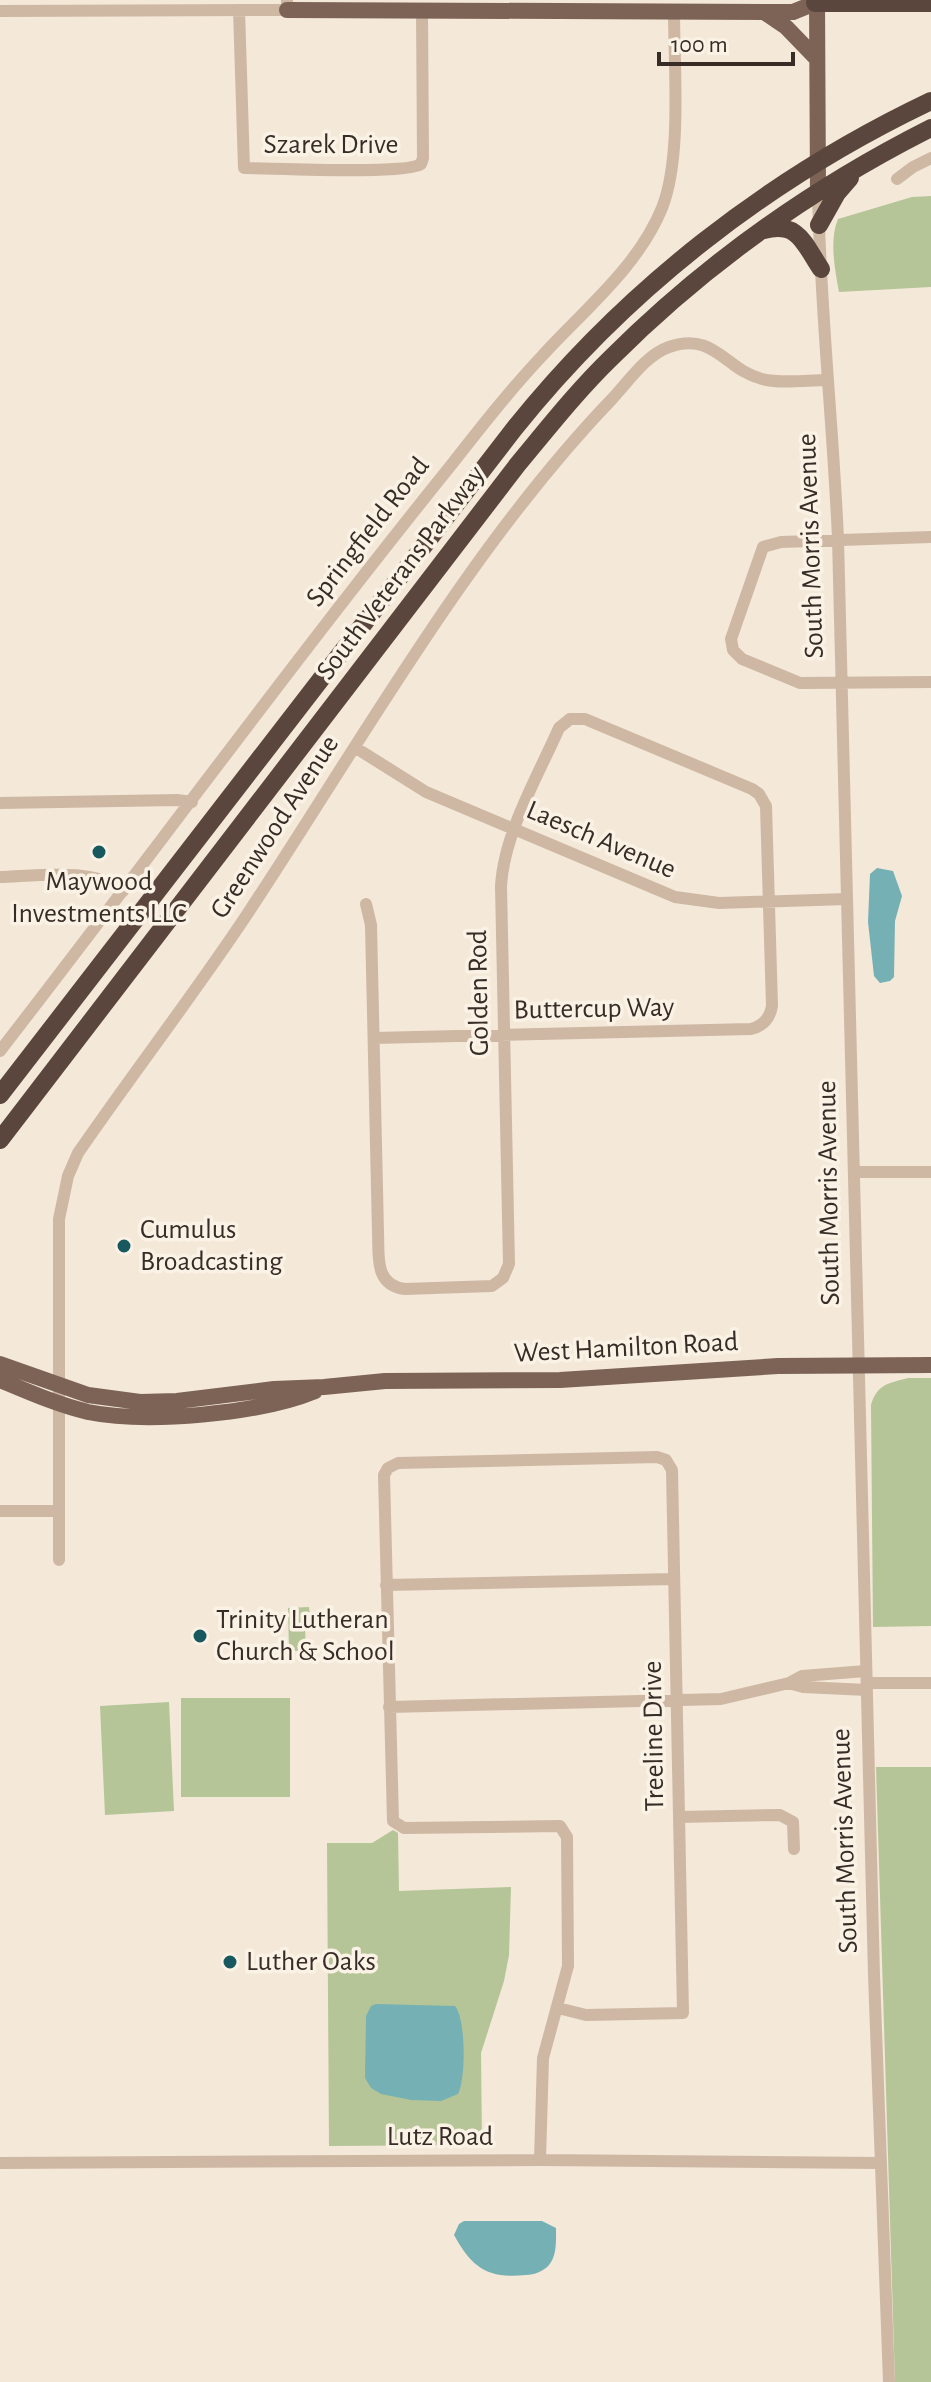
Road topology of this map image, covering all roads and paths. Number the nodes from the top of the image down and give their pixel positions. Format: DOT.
graph roads {
  1 [pos="815,1"];
  2 [pos="931,3"];
  3 [pos="133,5"];
  4 [pos="287,5"];
  5 [pos="545,5"];
  6 [pos="239,10"];
  7 [pos="0,11"];
  8 [pos="422,11"];
  9 [pos="674,11"];
  10 [pos="764,12"];
  11 [pos="816,58"];
  12 [pos="931,101"];
  13 [pos="931,128"];
  14 [pos="931,158"];
  15 [pos="818,162"];
  16 [pos="859,167"];
  17 [pos="897,179"];
  18 [pos="818,191"];
  19 [pos="819,225"];
  20 [pos="758,232"];
  21 [pos="821,269"];
  22 [pos="828,380"];
  23 [pos="931,537"];
  24 [pos="838,539"];
  25 [pos="931,682"];
  26 [pos="842,684"];
  27 [pos="356,748"];
  28 [pos="192,802"];
  29 [pos="0,803"];
  30 [pos="515,830"];
  31 [pos="0,877"];
  32 [pos="123,891"];
  33 [pos="847,899"];
  34 [pos="770,902"];
  35 [pos="366,904"];
  36 [pos="504,1035"];
  37 [pos="374,1038"];
  38 [pos="0,1051"];
  39 [pos="0,1095"];
  40 [pos="0,1140"];
  41 [pos="855,1172"];
  42 [pos="931,1172"];
  43 [pos="0,1364"];
  44 [pos="859,1364"];
  45 [pos="931,1365"];
  46 [pos="0,1380"];
  47 [pos="59,1395"];
  48 [pos="0,1511"];
  49 [pos="59,1511"];
  50 [pos="59,1560"];
  51 [pos="674,1579"];
  52 [pos="386,1585"];
  53 [pos="867,1681"];
  54 [pos="789,1683"];
  55 [pos="931,1683"];
  56 [pos="677,1701"];
  57 [pos="389,1707"];
  58 [pos="679,1817"];
  59 [pos="794,1849"];
  60 [pos="558,2008"];
  61 [pos="540,2160"];
  62 [pos="0,2163"];
  63 [pos="880,2163"];
  64 [pos="889,2382"];
  1 -- 2 [label="highway"];
  1 -- 10 [label="main road"];
  1 -- 11 [label="main road, South Morris Avenue"];
  3 -- 6 [label="street"];
  3 -- 7 [label="street"];
  4 -- 6 [label="street"];
  4 -- 8 [label="main road"];
  5 -- 8 [label="main road"];
  5 -- 9 [label="main road"];
  6 -- 8 [label="street, Szarek Drive"];
  9 -- 10 [label="main road"];
  9 -- 28 [label="street, Springfield Road"];
  10 -- 11 [label="main road"];
  11 -- 15 [label="main road, South Morris Avenue"];
  12 -- 15 [label="highway, South Veterans Parkway"];
  13 -- 16 [label="highway, South Veterans Parkway"];
  14 -- 17 [label="street"];
  15 -- 18 [label="main road, South Morris Avenue"];
  15 -- 39 [label="highway, South Veterans Parkway"];
  16 -- 18 [label="highway, South Veterans Parkway"];
  16 -- 19 [label="highway"];
  18 -- 19 [label="street, South Morris Avenue"];
  18 -- 20 [label="highway, South Veterans Parkway"];
  19 -- 21 [label="street, South Morris Avenue"];
  20 -- 21 [label="highway"];
  20 -- 40 [label="highway, South Veterans Parkway"];
  21 -- 22 [label="street, South Morris Avenue"];
  22 -- 24 [label="street, South Morris Avenue"];
  22 -- 27 [label="street, Greenwood Avenue"];
  23 -- 24 [label="street"];
  24 -- 26 [label="street, South Morris Avenue"];
  24 -- 26 [label="street"];
  25 -- 26 [label="street"];
  26 -- 33 [label="street, South Morris Avenue"];
  27 -- 30 [label="street, Laesch Avenue"];
  27 -- 47 [label="street, Greenwood Avenue"];
  28 -- 29 [label="street"];
  28 -- 32 [label="street, Springfield Road"];
  30 -- 34 [label="street, Laesch Avenue"];
  30 -- 34 [label="street, Golden Rod"];
  30 -- 36 [label="street, Golden Rod"];
  31 -- 32 [label="street"];
  32 -- 38 [label="street, Springfield Road"];
  33 -- 34 [label="street, Laesch Avenue"];
  33 -- 41 [label="street, South Morris Avenue"];
  34 -- 36 [label="street, Buttercup Way"];
  35 -- 37 [label="street"];
  36 -- 37 [label="street, Buttercup Way"];
  36 -- 37 [label="street, Golden Rod"];
  41 -- 42 [label="street"];
  41 -- 44 [label="street, South Morris Avenue"];
  43 -- 47 [label="main road, West Hamilton Road"];
  44 -- 45 [label="main road, West Hamilton Road"];
  44 -- 47 [label="main road, West Hamilton Road"];
  44 -- 53 [label="street, South Morris Avenue"];
  46 -- 47 [label="main road, West Hamilton Road"];
  47 -- 49 [label="street, Greenwood Avenue"];
  48 -- 49 [label="street"];
  49 -- 50 [label="street, Greenwood Avenue"];
  51 -- 52 [label="street"];
  51 -- 52 [label="street, Treeline Drive"];
  51 -- 56 [label="street, Treeline Drive"];
  52 -- 57 [label="street"];
  53 -- 54 [label="street"];
  53 -- 54 [label="street"];
  53 -- 55 [label="street"];
  53 -- 63 [label="street, South Morris Avenue"];
  54 -- 56 [label="street"];
  56 -- 57 [label="street"];
  56 -- 58 [label="street, Treeline Drive"];
  57 -- 60 [label="street"];
  58 -- 59 [label="street"];
  58 -- 60 [label="street, Treeline Drive"];
  60 -- 61 [label="street"];
  61 -- 62 [label="street, Lutz Road"];
  61 -- 63 [label="street, Lutz Road"];
  63 -- 64 [label="street, South Morris Avenue"];
}
